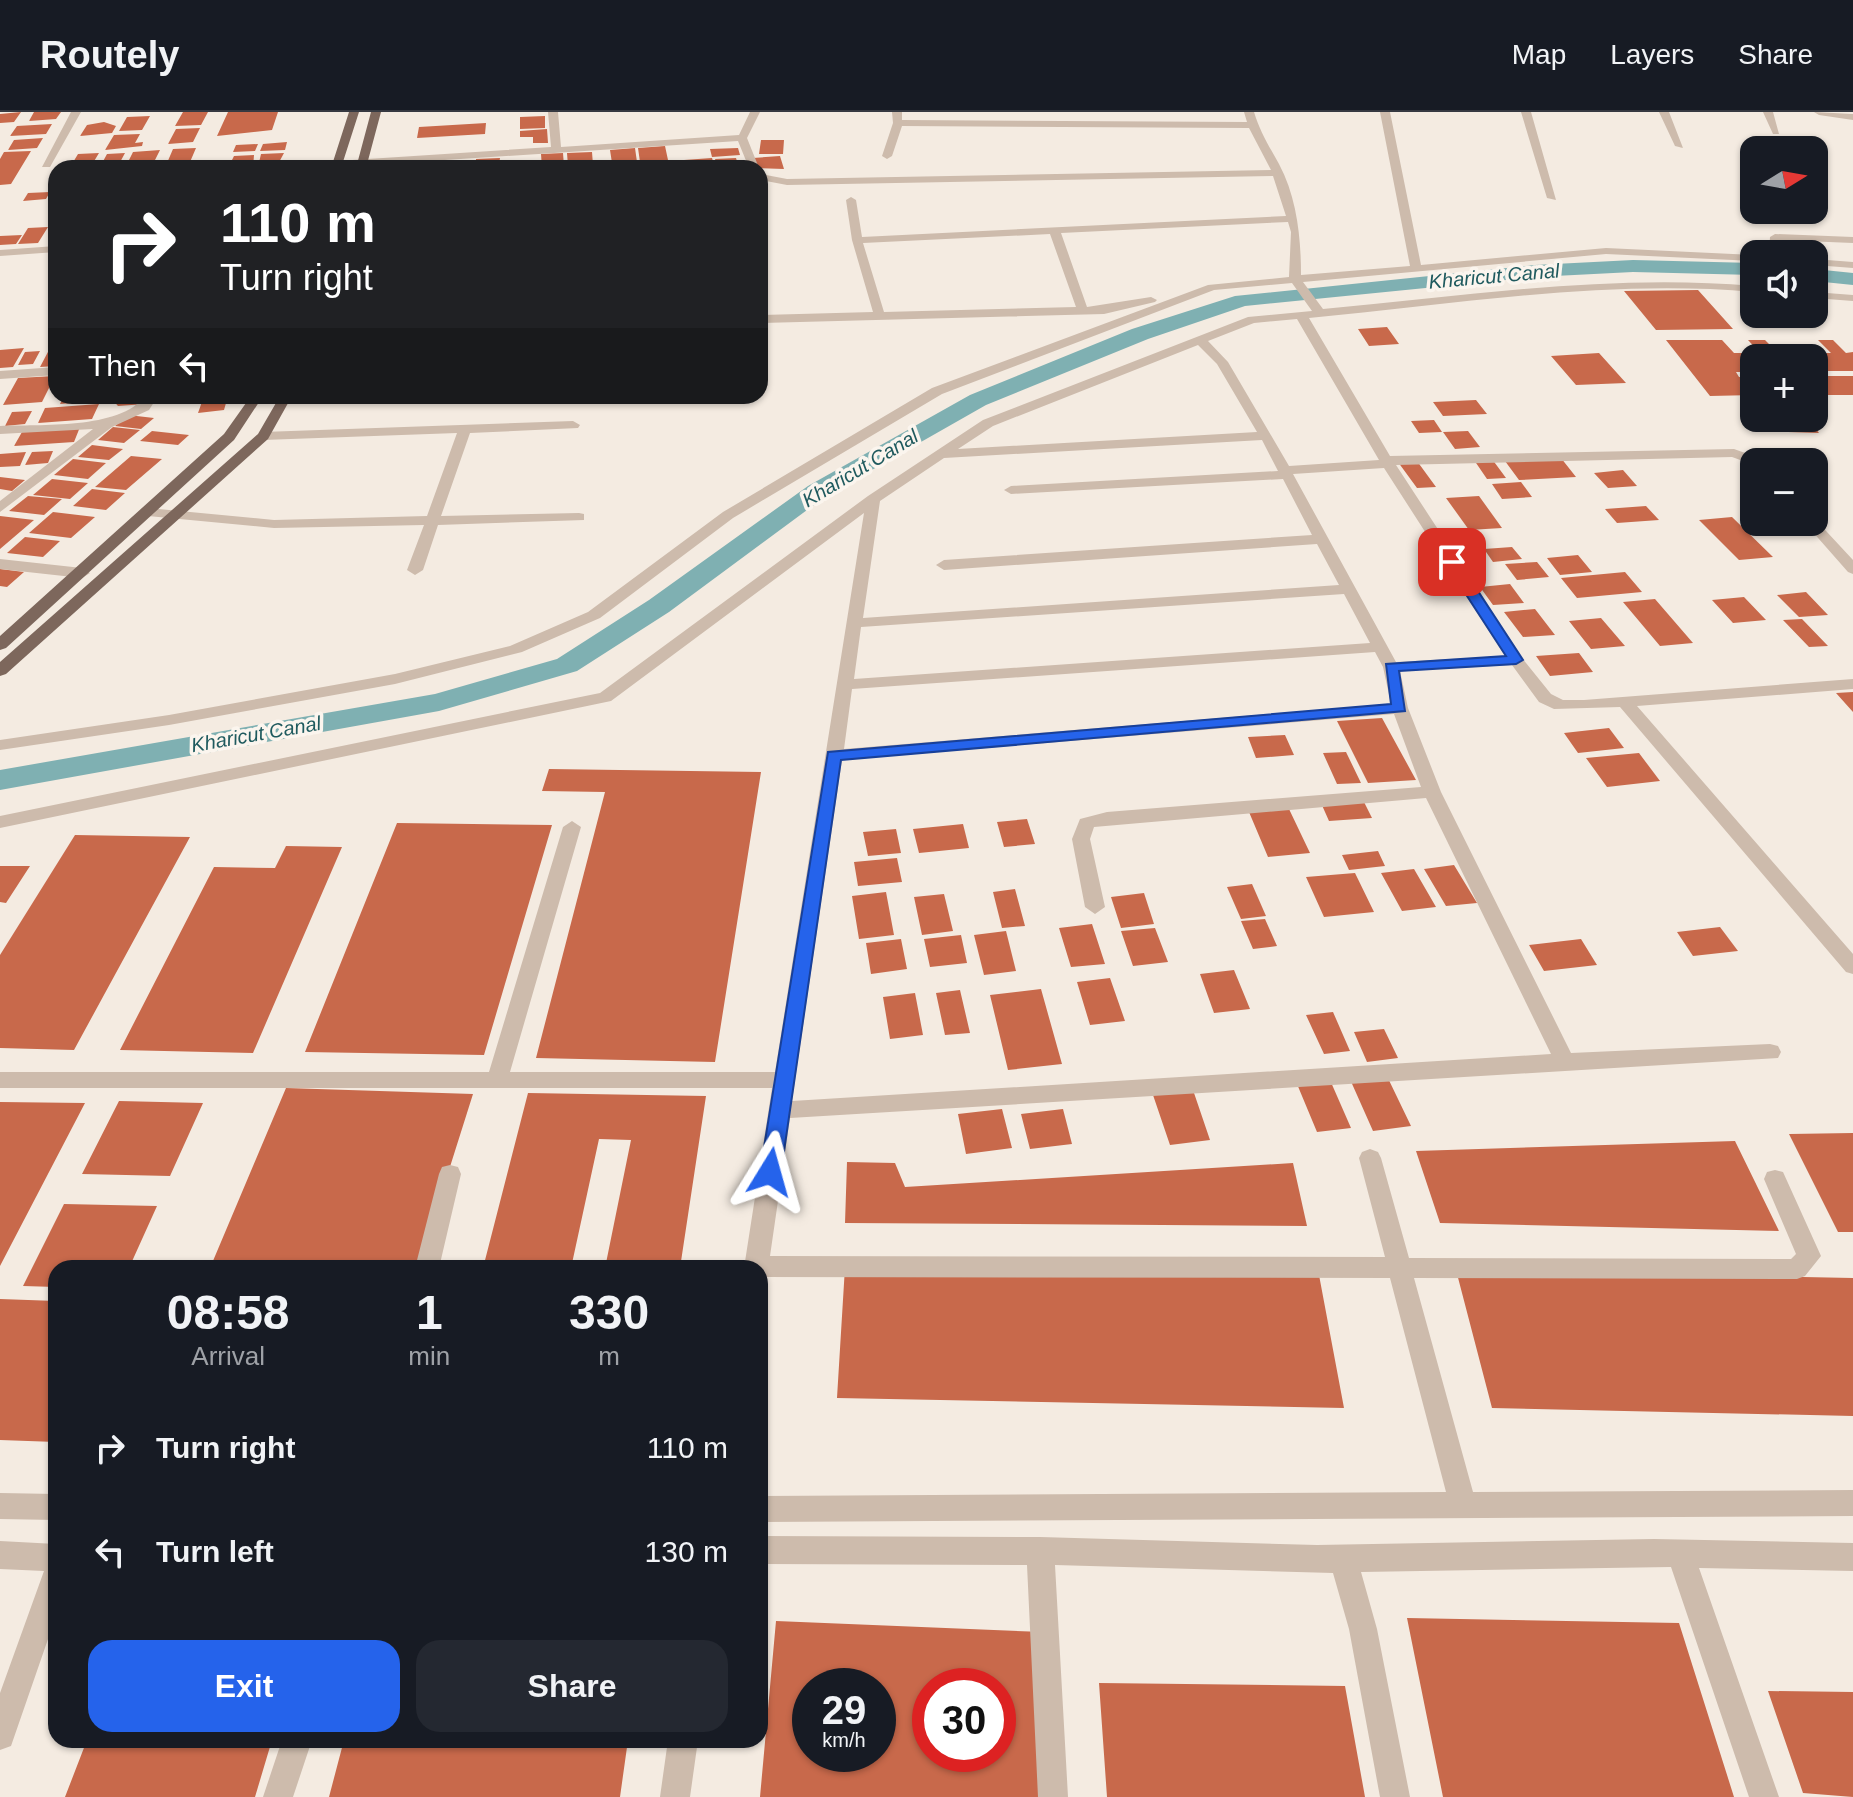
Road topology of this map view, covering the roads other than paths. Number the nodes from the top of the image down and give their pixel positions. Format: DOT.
graph roads {
  1 [pos="76,112"];
  2 [pos="354,112"];
  3 [pos="376,112"];
  4 [pos="553,112"];
  5 [pos="755,112"];
  6 [pos="1249,112"];
  7 [pos="1385,112"];
  8 [pos="1526,112"];
  9 [pos="1664,112"];
  10 [pos="1768,112"];
  11 [pos="1819,112"];
  12 [pos="1843,112"];
  13 [pos="1853,115"];
  14 [pos="897,118"];
  15 [pos="1253,125"];
  16 [pos="1776,132"];
  17 [pos="742,138"];
  18 [pos="1680,146"];
  19 [pos="556,151"];
  20 [pos="887,156"];
  21 [pos="49,160"];
  22 [pos="338,160"];
  23 [pos="362,160"];
  24 [pos="479,160"];
  25 [pos="751,160"];
  26 [pos="48,161"];
  27 [pos="46,165"];
  28 [pos="1277,173"];
  29 [pos="768,178"];
  30 [pos="1552,198"];
  31 [pos="851,200"];
  32 [pos="1292,219"];
  33 [pos="1054,230"];
  34 [pos="857,240"];
  35 [pos="1775,240"];
  36 [pos="1853,240"];
  37 [pos="48,250"];
  38 [pos="0,253"];
  39 [pos="1740,257"];
  40 [pos="1828,263"];
  41 [pos="1853,265"];
  42 [pos="1416,267"];
  43 [pos="1296,281"];
  44 [pos="1212,287"];
  45 [pos="1740,288"];
  46 [pos="1828,296"];
  47 [pos="1853,298"];
  48 [pos="1082,308"];
  49 [pos="1320,312"];
  50 [pos="879,314"];
  51 [pos="1301,315"];
  52 [pos="768,319"];
  53 [pos="1200,340"];
  54 [pos="48,372"];
  55 [pos="0,375"];
  56 [pos="146,404"];
  57 [pos="252,404"];
  58 [pos="281,404"];
  59 [pos="107,424"];
  60 [pos="573,425"];
  61 [pos="465,429"];
  62 [pos="0,430"];
  63 [pos="263,436"];
  64 [pos="1266,436"];
  65 [pos="941,454"];
  66 [pos="1740,455"];
  67 [pos="1388,464"];
  68 [pos="1286,472"];
  69 [pos="1011,490"];
  70 [pos="873,499"];
  71 [pos="0,508"];
  72 [pos="148,512"];
  73 [pos="178,515"];
  74 [pos="579,517"];
  75 [pos="434,521"];
  76 [pos="1824,536"];
  77 [pos="1322,539"];
  78 [pos="0,564"];
  79 [pos="944,565"];
  80 [pos="1853,569"];
  81 [pos="415,570"];
  82 [pos="82,573"];
  83 [pos="1349,589"];
  84 [pos="854,623"];
  85 [pos="0,645"];
  86 [pos="1380,647"];
  87 [pos="1516,660"];
  88 [pos="1391,667"];
  89 [pos="0,671"];
  90 [pos="1853,684"];
  91 [pos="845,685"];
  92 [pos="1624,702"];
  93 [pos="1400,708"];
  94 [pos="0,745"];
  95 [pos="834,755"];
  96 [pos="1432,792"];
  97 [pos="0,822"];
  98 [pos="572,827"];
  99 [pos="1095,907"];
  100 [pos="1853,967"];
  101 [pos="1770,1052"];
  102 [pos="1565,1061"];
  103 [pos="0,1080"];
  104 [pos="497,1080"];
  105 [pos="784,1080"];
  106 [pos="780,1110"];
  107 [pos="1370,1158"];
  108 [pos="450,1174"];
  109 [pos="1775,1179"];
  110 [pos="429,1260"];
  111 [pos="757,1260"];
  112 [pos="768,1267"];
  113 [pos="1401,1269"];
  114 [pos="1853,1503"];
  115 [pos="1463,1505"];
  116 [pos="0,1506"];
  117 [pos="48,1507"];
  118 [pos="768,1509"];
  119 [pos="768,1550"];
  120 [pos="1040,1551"];
  121 [pos="1680,1554"];
  122 [pos="0,1555"];
  123 [pos="1853,1557"];
  124 [pos="48,1558"];
  125 [pos="1343,1558"];
  126 [pos="48,1598"];
  127 [pos="0,1735"];
  128 [pos="294,1748"];
  129 [pos="682,1748"];
  130 [pos="278,1797"];
  131 [pos="675,1797"];
  132 [pos="1053,1797"];
  133 [pos="1395,1797"];
  134 [pos="1764,1797"];
  1 -- 21 [label="street"];
  2 -- 22 [label="main road"];
  3 -- 23 [label="main road"];
  4 -- 19 [label="street"];
  5 -- 17 [label="street"];
  6 -- 15 [label="street"];
  7 -- 42 [label="street"];
  8 -- 30 [label="street"];
  9 -- 18 [label="street"];
  10 -- 16 [label="street"];
  11 -- 13 [label="street"];
  12 -- 13 [label="street"];
  14 -- 15 [label="street"];
  14 -- 20 [label="street"];
  15 -- 28 [label="street"];
  17 -- 19 [label="street"];
  17 -- 25 [label="street"];
  19 -- 24 [label="street"];
  26 -- 27 [label="street"];
  28 -- 29 [label="street"];
  28 -- 32 [label="street"];
  31 -- 34 [label="street"];
  32 -- 33 [label="street"];
  32 -- 43 [label="street"];
  33 -- 34 [label="street"];
  33 -- 48 [label="street"];
  34 -- 50 [label="street"];
  35 -- 36 [label="street"];
  37 -- 38 [label="street"];
  39 -- 42 [label="street"];
  40 -- 41 [label="street"];
  42 -- 43 [label="street"];
  43 -- 44 [label="street"];
  43 -- 49 [label="street"];
  44 -- 48 [label="street"];
  44 -- 94 [label="street"];
  45 -- 49 [label="street"];
  46 -- 47 [label="street"];
  48 -- 50 [label="street"];
  49 -- 51 [label="street"];
  50 -- 52 [label="street"];
  51 -- 53 [label="street"];
  51 -- 67 [label="street"];
  53 -- 64 [label="street"];
  53 -- 65 [label="street"];
  54 -- 55 [label="street"];
  56 -- 59 [label="street"];
  57 -- 72 [label="main road"];
  58 -- 63 [label="main road"];
  59 -- 62 [label="street"];
  59 -- 71 [label="street"];
  60 -- 61 [label="street"];
  61 -- 63 [label="street"];
  61 -- 75 [label="street"];
  63 -- 73 [label="main road"];
  64 -- 65 [label="street"];
  64 -- 68 [label="street"];
  65 -- 70 [label="street"];
  66 -- 67 [label="street"];
  67 -- 68 [label="street"];
  67 -- 87 [label="street"];
  68 -- 69 [label="street"];
  68 -- 77 [label="street"];
  70 -- 84 [label="street"];
  70 -- 97 [label="street"];
  72 -- 73 [label="street"];
  72 -- 82 [label="main road"];
  73 -- 75 [label="street"];
  73 -- 89 [label="main road"];
  74 -- 75 [label="street"];
  75 -- 81 [label="street"];
  76 -- 80 [label="street"];
  77 -- 79 [label="street"];
  77 -- 83 [label="street"];
  78 -- 82 [label="street"];
  82 -- 85 [label="main road"];
  83 -- 84 [label="street"];
  83 -- 86 [label="street"];
  84 -- 91 [label="street"];
  86 -- 88 [label="street"];
  86 -- 91 [label="street"];
  87 -- 88 [label="street"];
  87 -- 92 [label="street"];
  88 -- 93 [label="street"];
  90 -- 92 [label="street"];
  91 -- 95 [label="street"];
  92 -- 100 [label="street"];
  93 -- 95 [label="street"];
  93 -- 96 [label="street"];
  95 -- 105 [label="street"];
  96 -- 99 [label="street"];
  96 -- 102 [label="street"];
  98 -- 104 [label="street"];
  101 -- 102 [label="street"];
  102 -- 106 [label="street"];
  103 -- 104 [label="street"];
  104 -- 105 [label="street"];
  105 -- 106 [label="street"];
  106 -- 111 [label="street"];
  107 -- 113 [label="street"];
  108 -- 110 [label="street"];
  109 -- 113 [label="street"];
  112 -- 113 [label="street"];
  113 -- 115 [label="street"];
  114 -- 115 [label="street"];
  115 -- 118 [label="street"];
  116 -- 117 [label="street"];
  119 -- 120 [label="street"];
  120 -- 125 [label="street"];
  120 -- 132 [label="street"];
  121 -- 123 [label="street"];
  121 -- 125 [label="street"];
  121 -- 134 [label="street"];
  122 -- 124 [label="street"];
  125 -- 133 [label="street"];
  126 -- 127 [label="street"];
  128 -- 130 [label="street"];
  129 -- 131 [label="street"];
}
